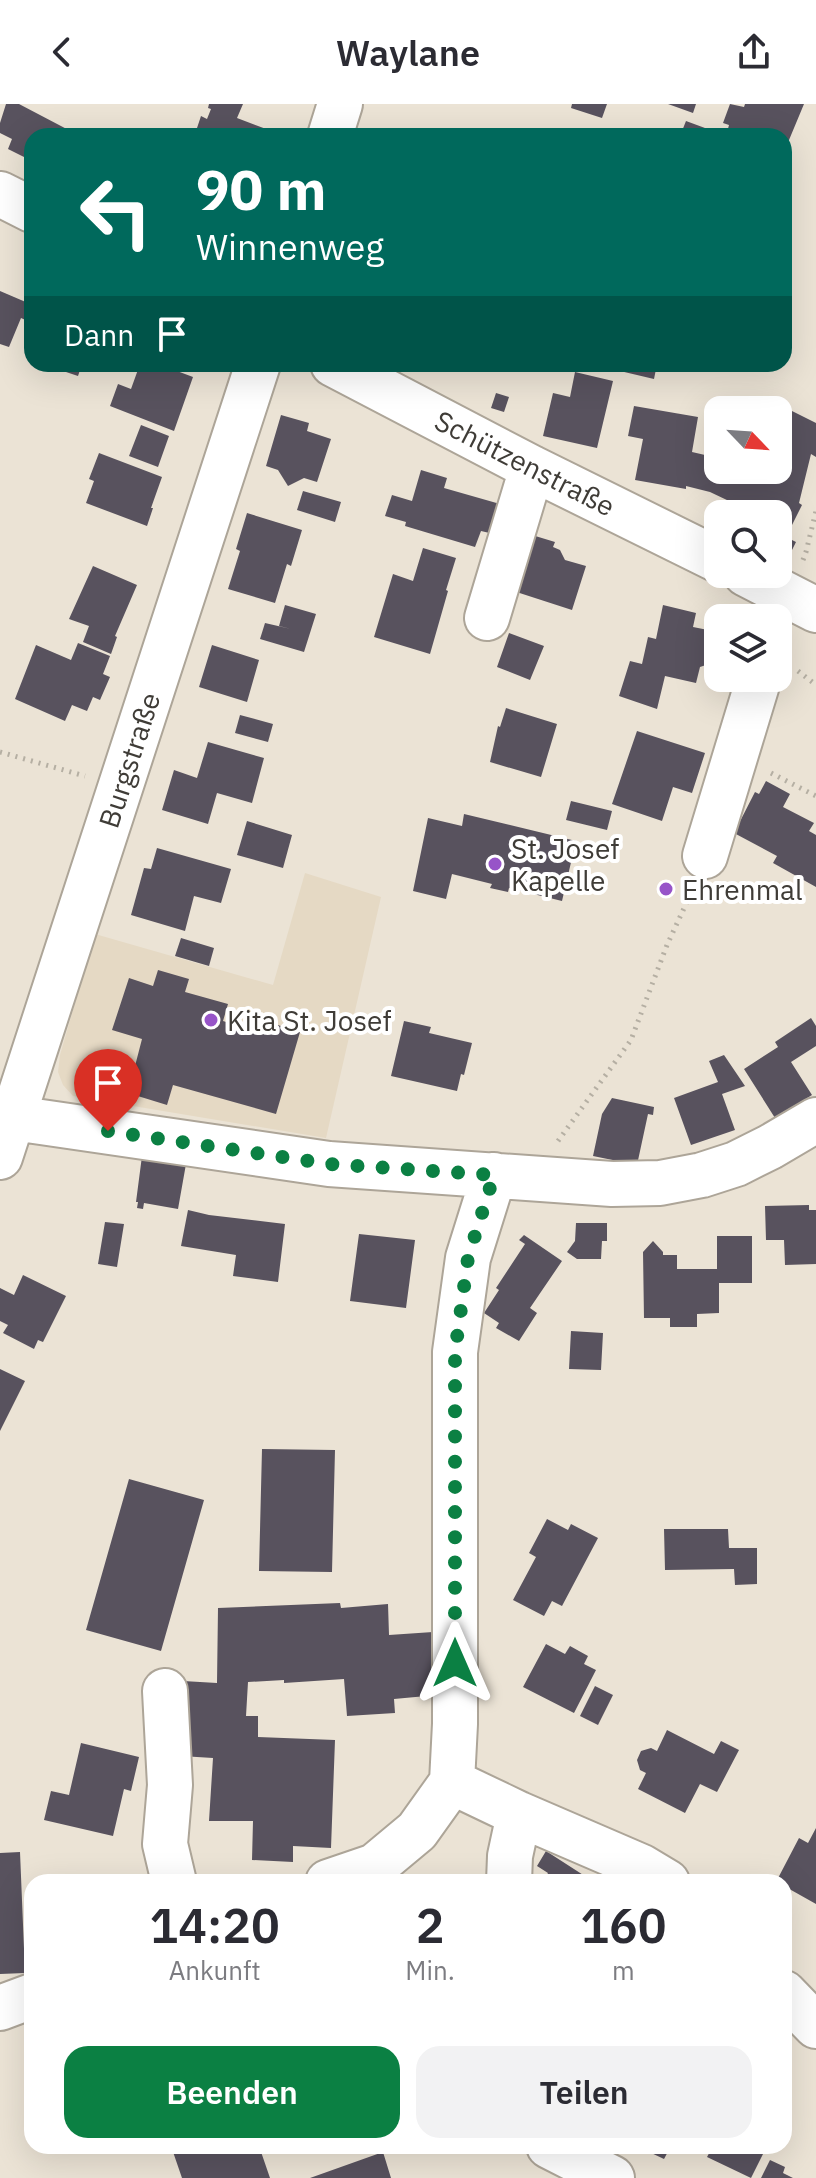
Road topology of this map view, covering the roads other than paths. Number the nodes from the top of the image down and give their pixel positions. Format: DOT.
graph roads {
  1 [pos="340,104"];
  2 [pos="332,128"];
  3 [pos="0,194"];
  4 [pos="24,206"];
  5 [pos="255,372"];
  6 [pos="348,372"];
  7 [pos="532,468"];
  8 [pos="704,553"];
  9 [pos="765,588"];
  10 [pos="793,608"];
  11 [pos="487,618"];
  12 [pos="755,692"];
  13 [pos="700,870"];
  14 [pos="816,1120"];
  15 [pos="4,1130"];
  16 [pos="513,1177"];
  17 [pos="165,1691"];
  18 [pos="452,1782"];
  19 [pos="519,1814"];
  20 [pos="172,1874"];
  21 [pos="352,1874"];
  22 [pos="509,1874"];
  23 [pos="654,1874"];
  24 [pos="24,1999"];
  25 [pos="792,2001"];
  26 [pos="0,2008"];
  27 [pos="816,2026"];
  28 [pos="565,2154"];
  29 [pos="612,2178"];
  1 -- 2 [label="street"];
  3 -- 4 [label="street"];
  5 -- 15 [label="street, Burgstraße"];
  6 -- 7 [label="street, Schützenstraße"];
  7 -- 8 [label="street, Schützenstraße"];
  7 -- 11 [label="street"];
  9 -- 10 [label="street"];
  12 -- 13 [label="street"];
  14 -- 16 [label="street"];
  15 -- 16 [label="street"];
  16 -- 18 [label="street"];
  17 -- 20 [label="street"];
  18 -- 19 [label="street"];
  18 -- 21 [label="street"];
  19 -- 22 [label="street"];
  19 -- 23 [label="street"];
  24 -- 26 [label="street"];
  25 -- 27 [label="street"];
  28 -- 29 [label="street"];
}
